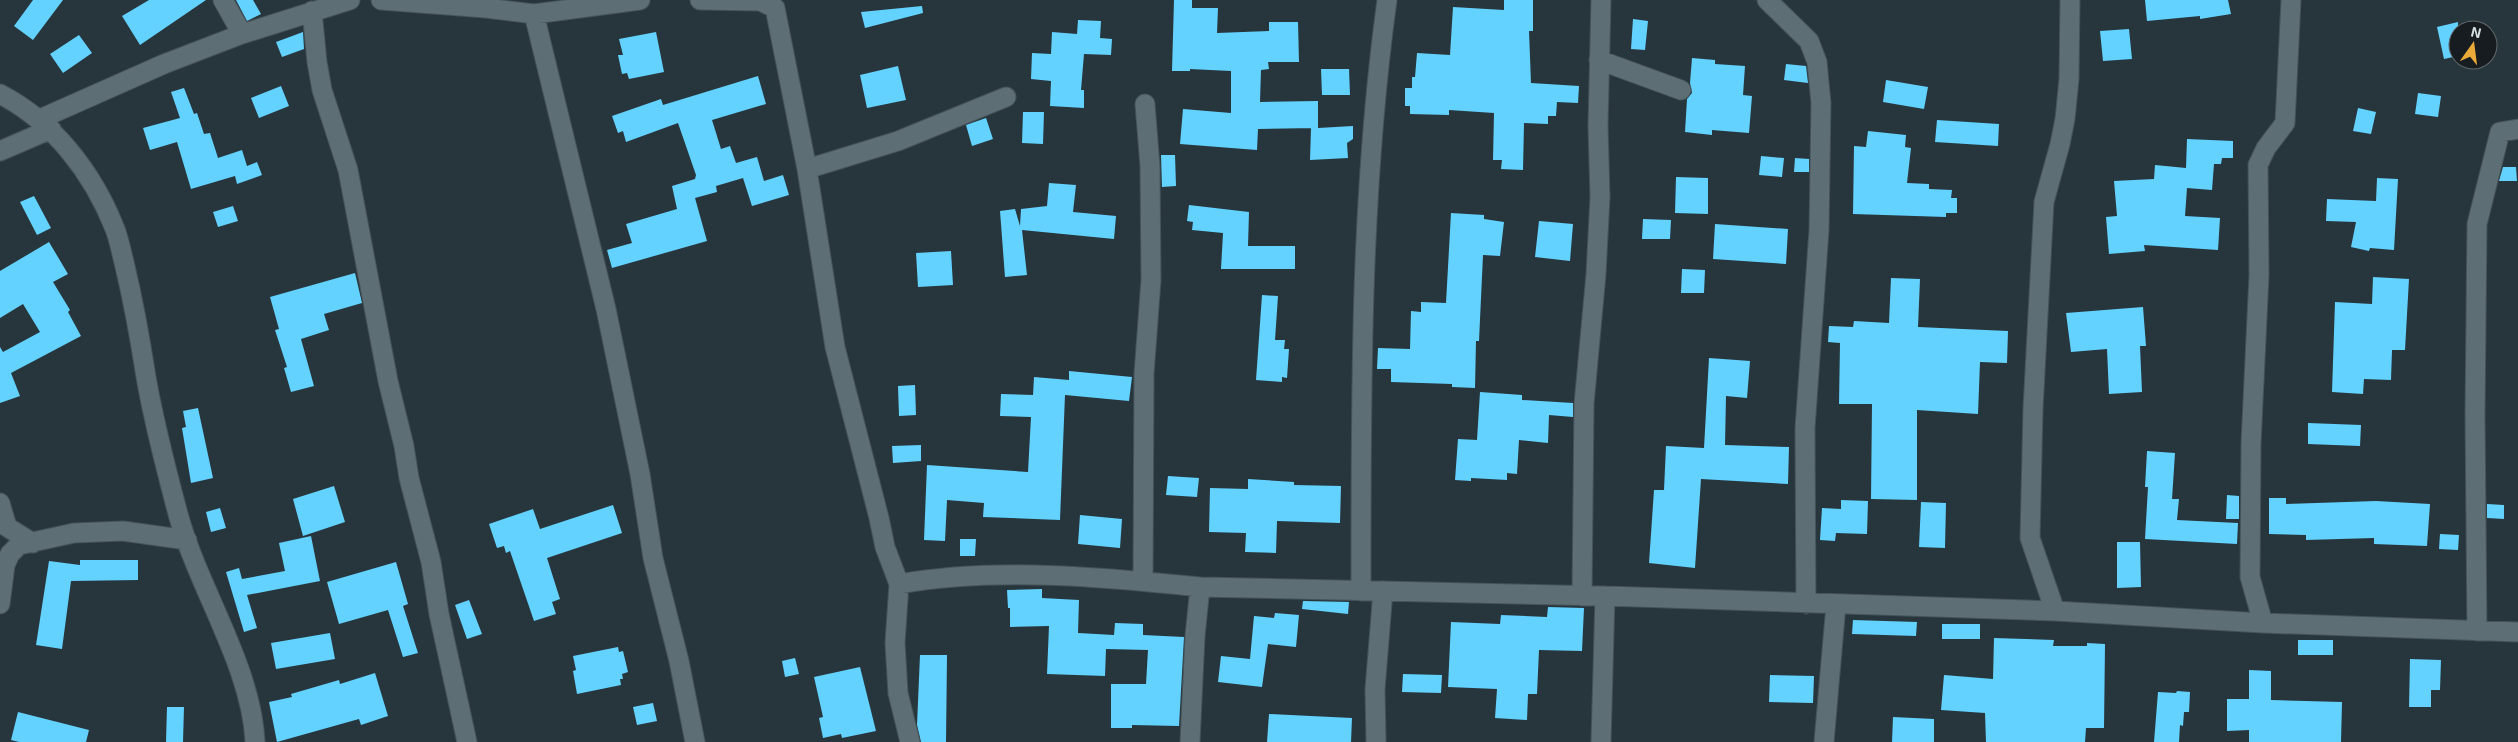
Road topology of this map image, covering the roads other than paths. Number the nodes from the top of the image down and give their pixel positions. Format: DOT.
graph roads {
  1 [pos="223,0"];
  2 [pos="350,0"];
  3 [pos="381,0"];
  4 [pos="640,0"];
  5 [pos="700,0"];
  6 [pos="1387,0"];
  7 [pos="1601,0"];
  8 [pos="1768,0"];
  9 [pos="2070,0"];
  10 [pos="2291,0"];
  11 [pos="484,4"];
  12 [pos="312,11"];
  13 [pos="534,14"];
  14 [pos="242,34"];
  15 [pos="1599,60"];
  16 [pos="1681,90"];
  17 [pos="0,94"];
  18 [pos="1006,97"];
  19 [pos="1145,104"];
  20 [pos="45,124"];
  21 [pos="2518,129"];
  22 [pos="0,151"];
  23 [pos="807,169"];
  24 [pos="0,502"];
  25 [pos="187,540"];
  26 [pos="32,543"];
  27 [pos="1143,581"];
  28 [pos="899,584"];
  29 [pos="1200,587"];
  30 [pos="1361,591"];
  31 [pos="1383,591"];
  32 [pos="1582,596"];
  33 [pos="1605,596"];
  34 [pos="0,604"];
  35 [pos="1806,604"];
  36 [pos="1836,605"];
  37 [pos="2055,610"];
  38 [pos="2263,622"];
  39 [pos="2477,631"];
  40 [pos="2518,632"];
  41 [pos="255,742"];
  42 [pos="467,742"];
  43 [pos="695,742"];
  44 [pos="910,742"];
  45 [pos="1190,742"];
  46 [pos="1376,742"];
  47 [pos="1601,742"];
  48 [pos="1824,742"];
  1 -- 14 [label="street"];
  2 -- 12 [label="street"];
  3 -- 11 [label="street"];
  4 -- 13 [label="street"];
  5 -- 23 [label="street"];
  6 -- 30 [label="street"];
  7 -- 15 [label="street"];
  8 -- 35 [label="street"];
  9 -- 37 [label="street"];
  10 -- 38 [label="street"];
  11 -- 13 [label="street"];
  12 -- 14 [label="street"];
  12 -- 42 [label="street"];
  13 -- 43 [label="street"];
  14 -- 20 [label="street"];
  15 -- 16 [label="street"];
  15 -- 32 [label="street"];
  17 -- 20 [label="street"];
  18 -- 23 [label="street"];
  19 -- 27 [label="street"];
  20 -- 22 [label="street"];
  20 -- 25 [label="street"];
  21 -- 39 [label="street"];
  23 -- 28 [label="street"];
  24 -- 26 [label="street"];
  25 -- 26 [label="street"];
  25 -- 41 [label="street"];
  26 -- 34 [label="street"];
  27 -- 28 [label="street"];
  27 -- 29 [label="street"];
  28 -- 44 [label="street"];
  29 -- 30 [label="street"];
  29 -- 45 [label="street"];
  30 -- 31 [label="street"];
  31 -- 32 [label="street"];
  31 -- 46 [label="street"];
  32 -- 33 [label="street"];
  33 -- 35 [label="street"];
  33 -- 47 [label="street"];
  35 -- 36 [label="street"];
  36 -- 37 [label="street"];
  36 -- 48 [label="street"];
  37 -- 38 [label="street"];
  38 -- 39 [label="street"];
  39 -- 40 [label="street"];
}
